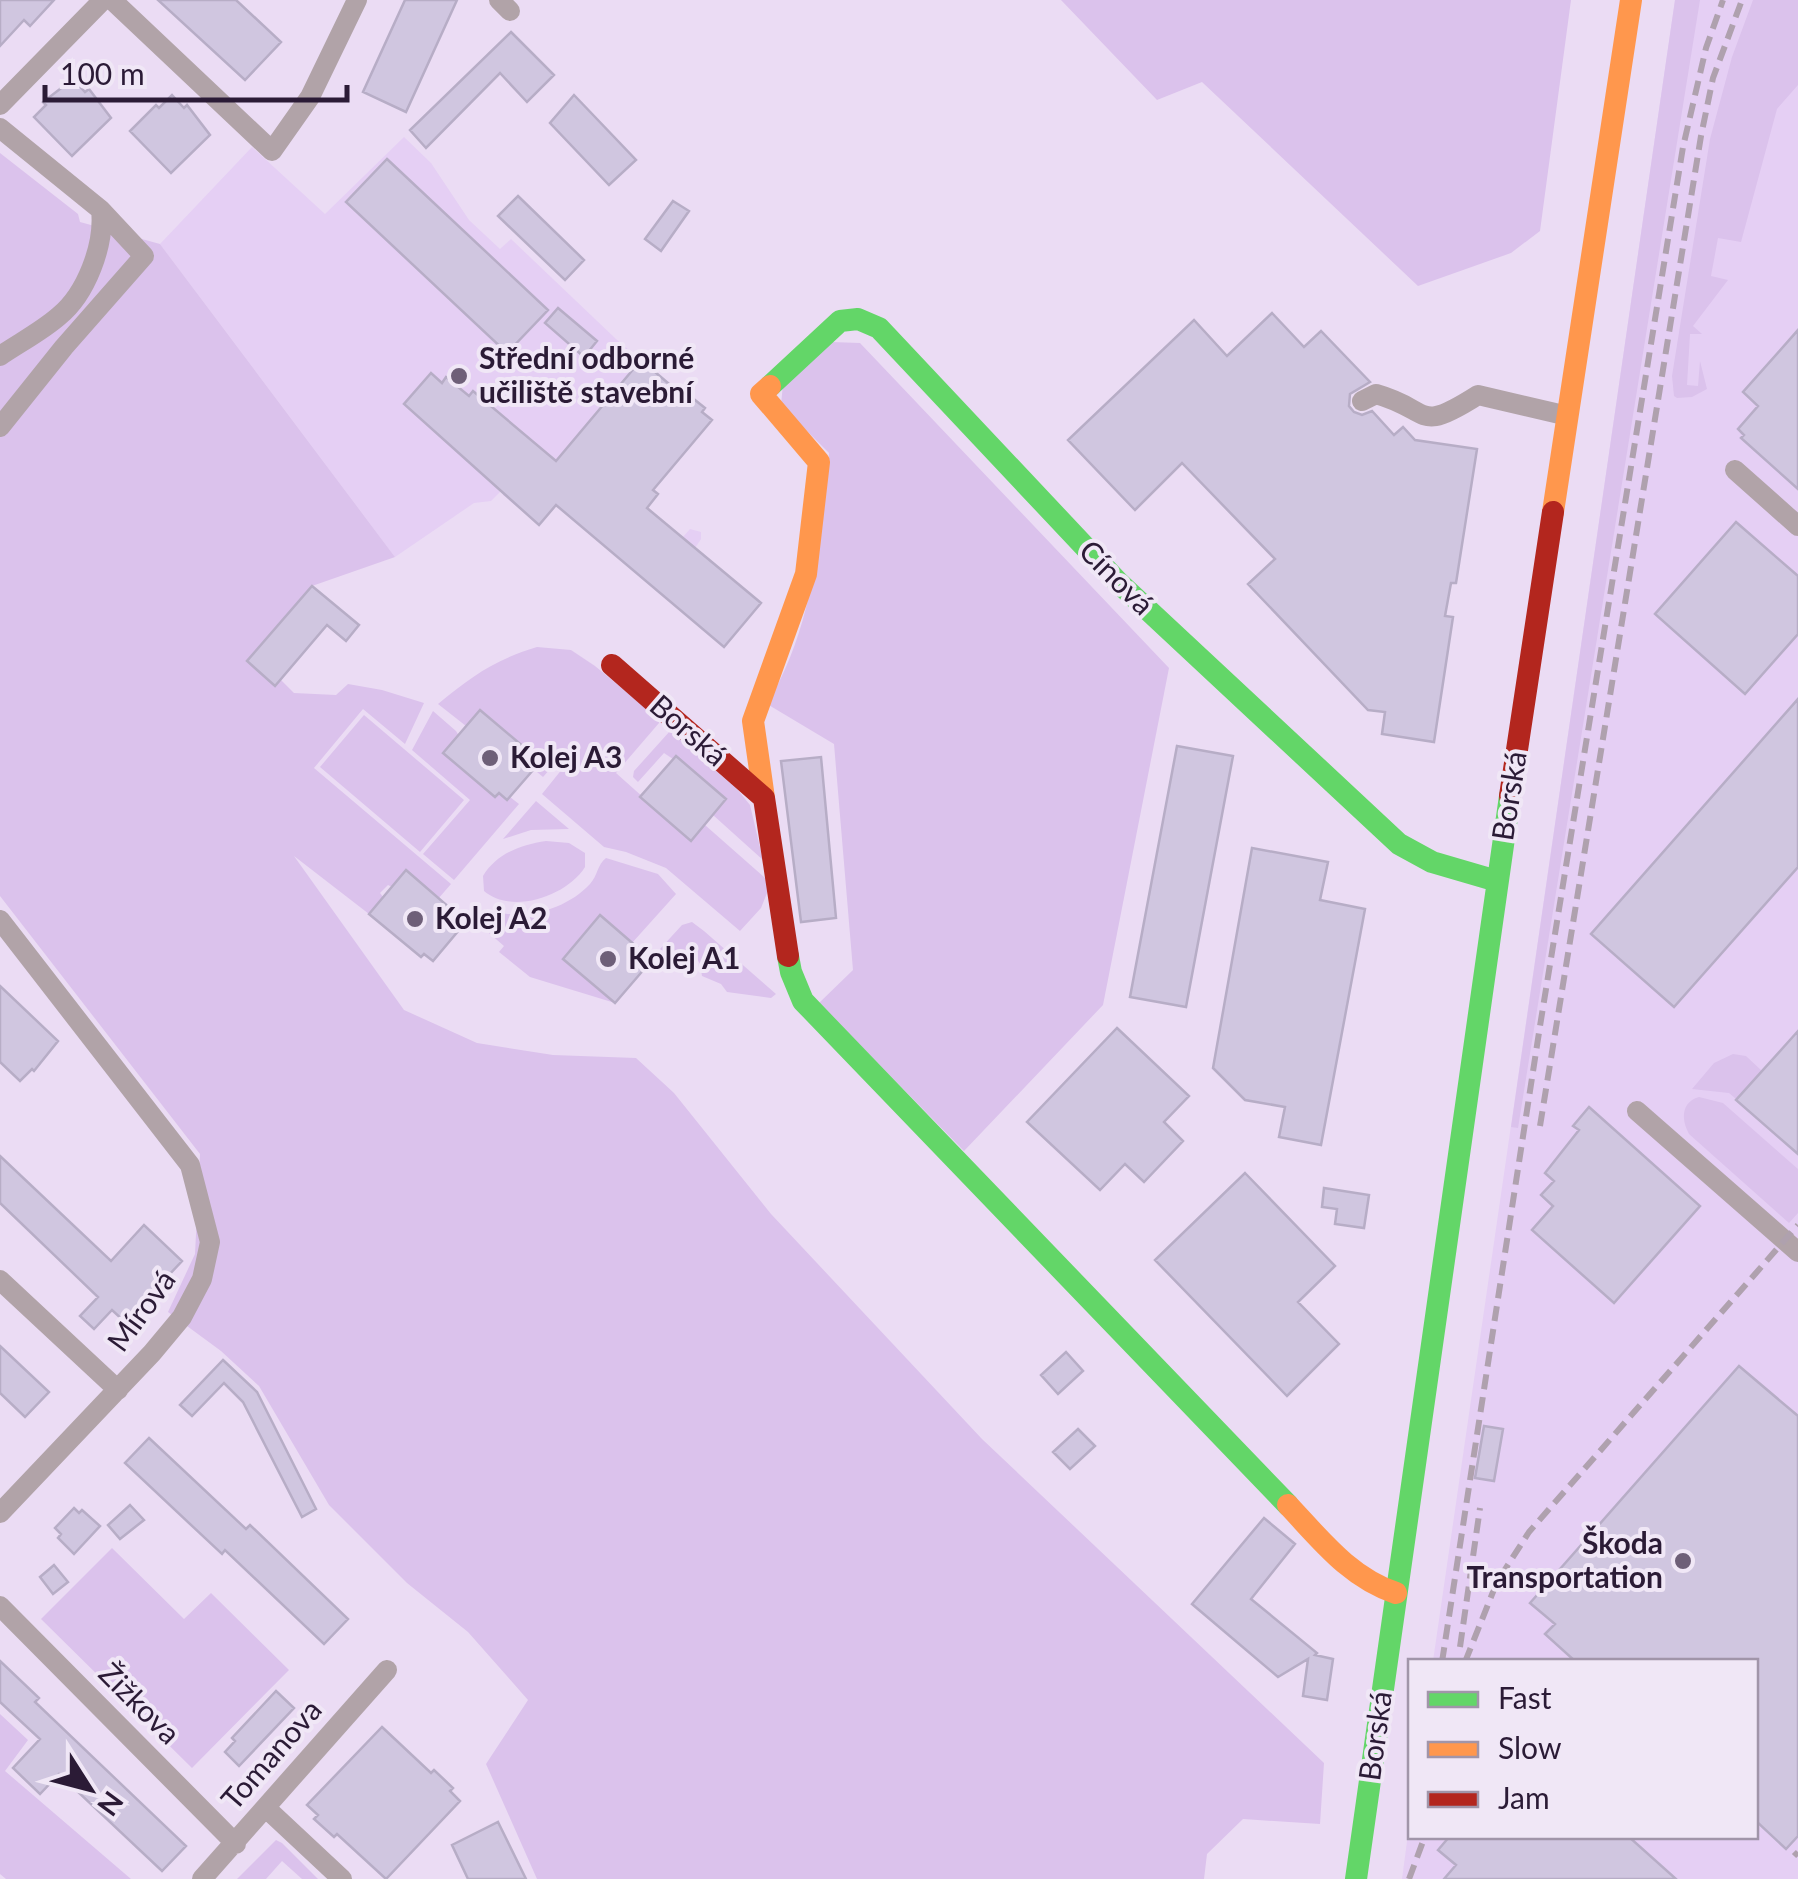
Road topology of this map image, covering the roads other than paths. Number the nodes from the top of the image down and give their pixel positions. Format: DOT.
graph roads {
  1 [pos="103,0"];
  2 [pos="112,0"];
  3 [pos="357,0"];
  4 [pos="1630,0"];
  5 [pos="0,105"];
  6 [pos="0,128"];
  7 [pos="101,210"];
  8 [pos="0,356"];
  9 [pos="761,394"];
  10 [pos="1362,401"];
  11 [pos="1568,416"];
  12 [pos="0,428"];
  13 [pos="1735,470"];
  14 [pos="1798,526"];
  15 [pos="612,665"];
  16 [pos="764,798"];
  17 [pos="1497,881"];
  18 [pos="0,920"];
  19 [pos="1638,1111"];
  20 [pos="1798,1252"];
  21 [pos="0,1280"];
  22 [pos="118,1390"];
  23 [pos="0,1513"];
  24 [pos="1396,1593"];
  25 [pos="0,1606"];
  26 [pos="386,1670"];
  27 [pos="266,1808"];
  28 [pos="236,1844"];
  29 [pos="202,1879"];
  30 [pos="342,1879"];
  31 [pos="1356,1879"];
  1 -- 5 [label="street"];
  2 -- 3 [label="street"];
  4 -- 11 [label="street, Borská"];
  6 -- 7 [label="street"];
  7 -- 8 [label="street"];
  7 -- 12 [label="street"];
  9 -- 16 [label="street, Borská"];
  9 -- 17 [label="street, Cínová"];
  10 -- 11 [label="street"];
  11 -- 17 [label="street, Borská"];
  13 -- 14 [label="street"];
  15 -- 16 [label="street, Borská"];
  16 -- 24 [label="street, Borská"];
  17 -- 24 [label="street, Borská"];
  18 -- 22 [label="street, Mírová"];
  19 -- 20 [label="street"];
  21 -- 22 [label="street"];
  22 -- 23 [label="street, Mírová"];
  24 -- 31 [label="street, Borská"];
  25 -- 28 [label="street, Žižkova"];
  26 -- 27 [label="street, Tomanova"];
  27 -- 28 [label="street, Tomanova"];
  27 -- 30 [label="street"];
  28 -- 29 [label="street, Tomanova"];
}
